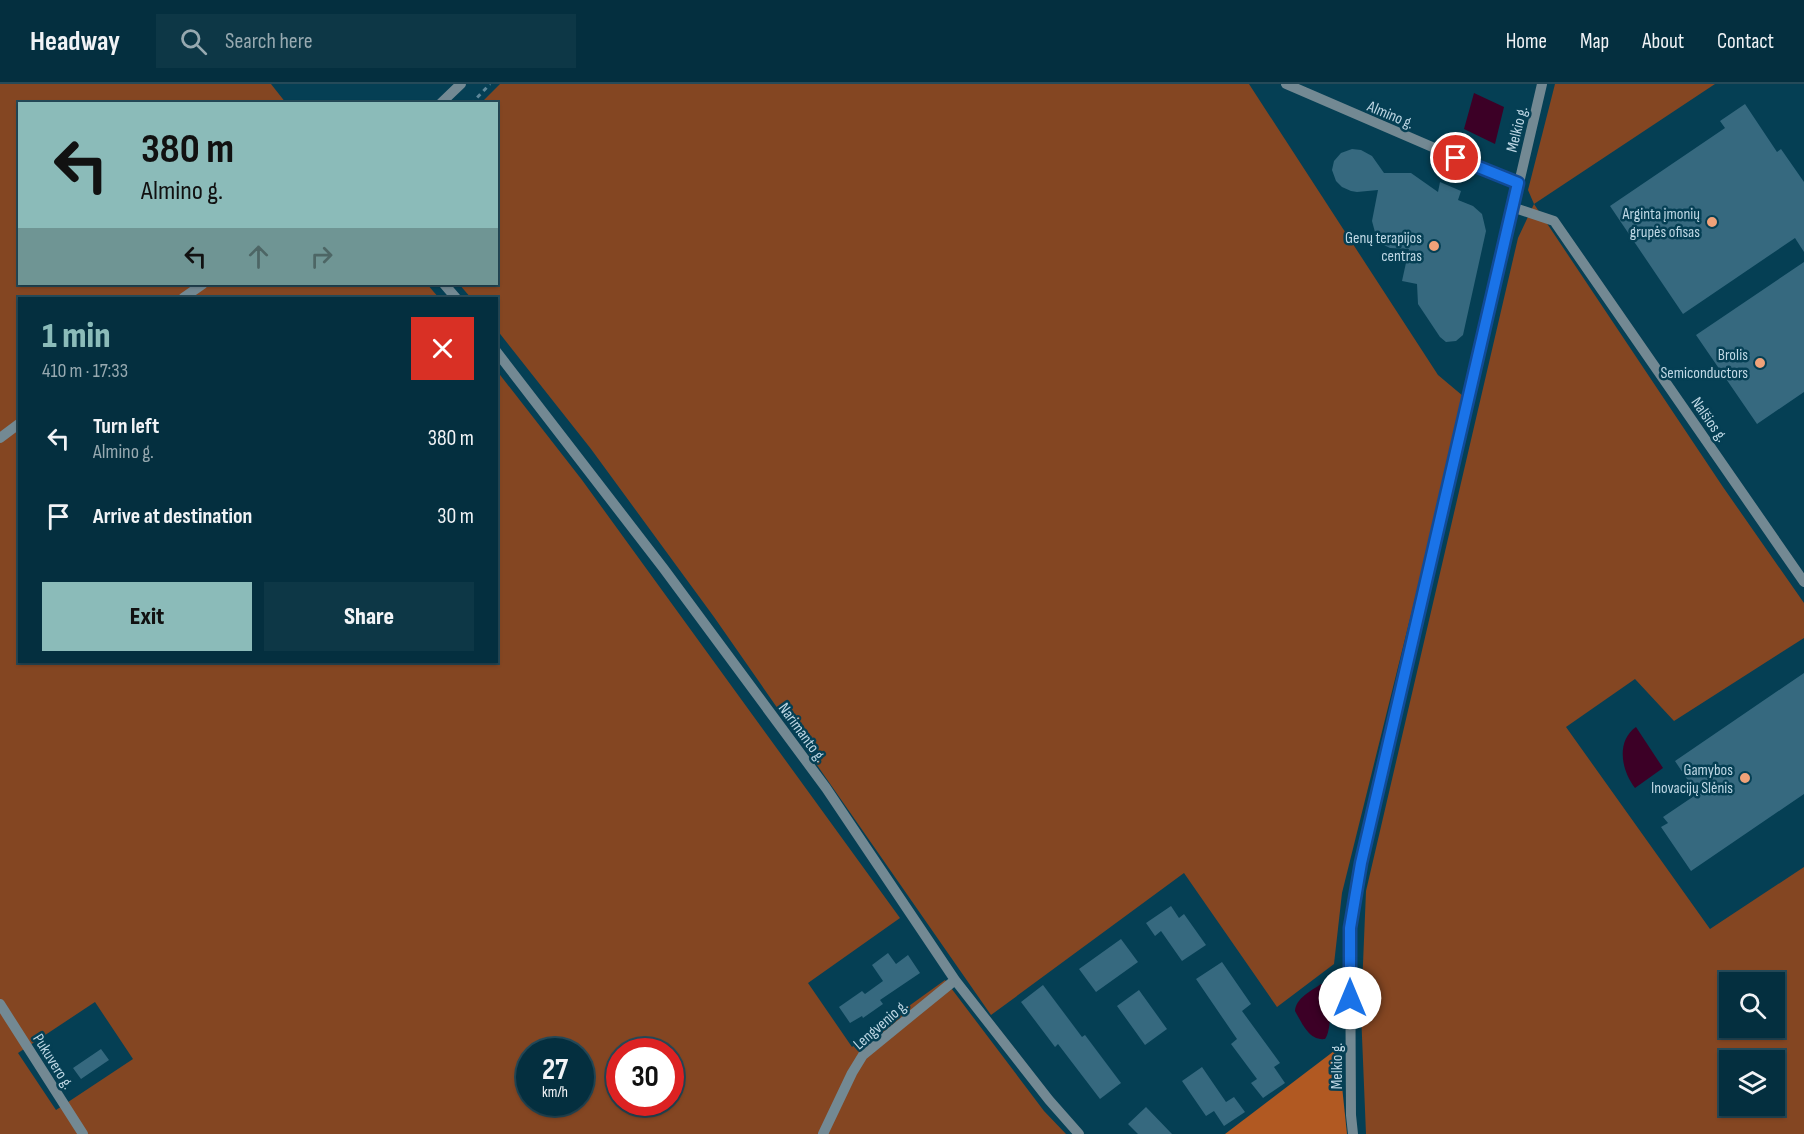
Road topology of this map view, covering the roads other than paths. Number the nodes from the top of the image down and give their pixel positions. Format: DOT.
graph roads {
  1 [pos="461,84"];
  2 [pos="1286,84"];
  3 [pos="1542,84"];
  4 [pos="442,102"];
  5 [pos="1518,183"];
  6 [pos="1512,207"];
  7 [pos="202,285"];
  8 [pos="445,285"];
  9 [pos="184,297"];
  10 [pos="455,297"];
  11 [pos="498,354"];
  12 [pos="18,424"];
  13 [pos="0,438"];
  14 [pos="1804,582"];
  15 [pos="955,980"];
  16 [pos="0,1004"];
  17 [pos="83,1134"];
  18 [pos="823,1134"];
  19 [pos="1079,1134"];
  20 [pos="1353,1134"];
  1 -- 4 [label="street"];
  2 -- 5 [label="street, Almino g."];
  3 -- 5 [label="street, Melkio g."];
  5 -- 6 [label="street, Melkio g."];
  6 -- 14 [label="street, Nalšios g."];
  6 -- 20 [label="street, Melkio g."];
  7 -- 9 [label="street"];
  8 -- 10 [label="street"];
  11 -- 15 [label="street, Narimanto g."];
  12 -- 13 [label="street"];
  15 -- 18 [label="street, Lengvenio g."];
  15 -- 19 [label="street, Narimanto g."];
  16 -- 17 [label="street, Pukuvero g."];
}
